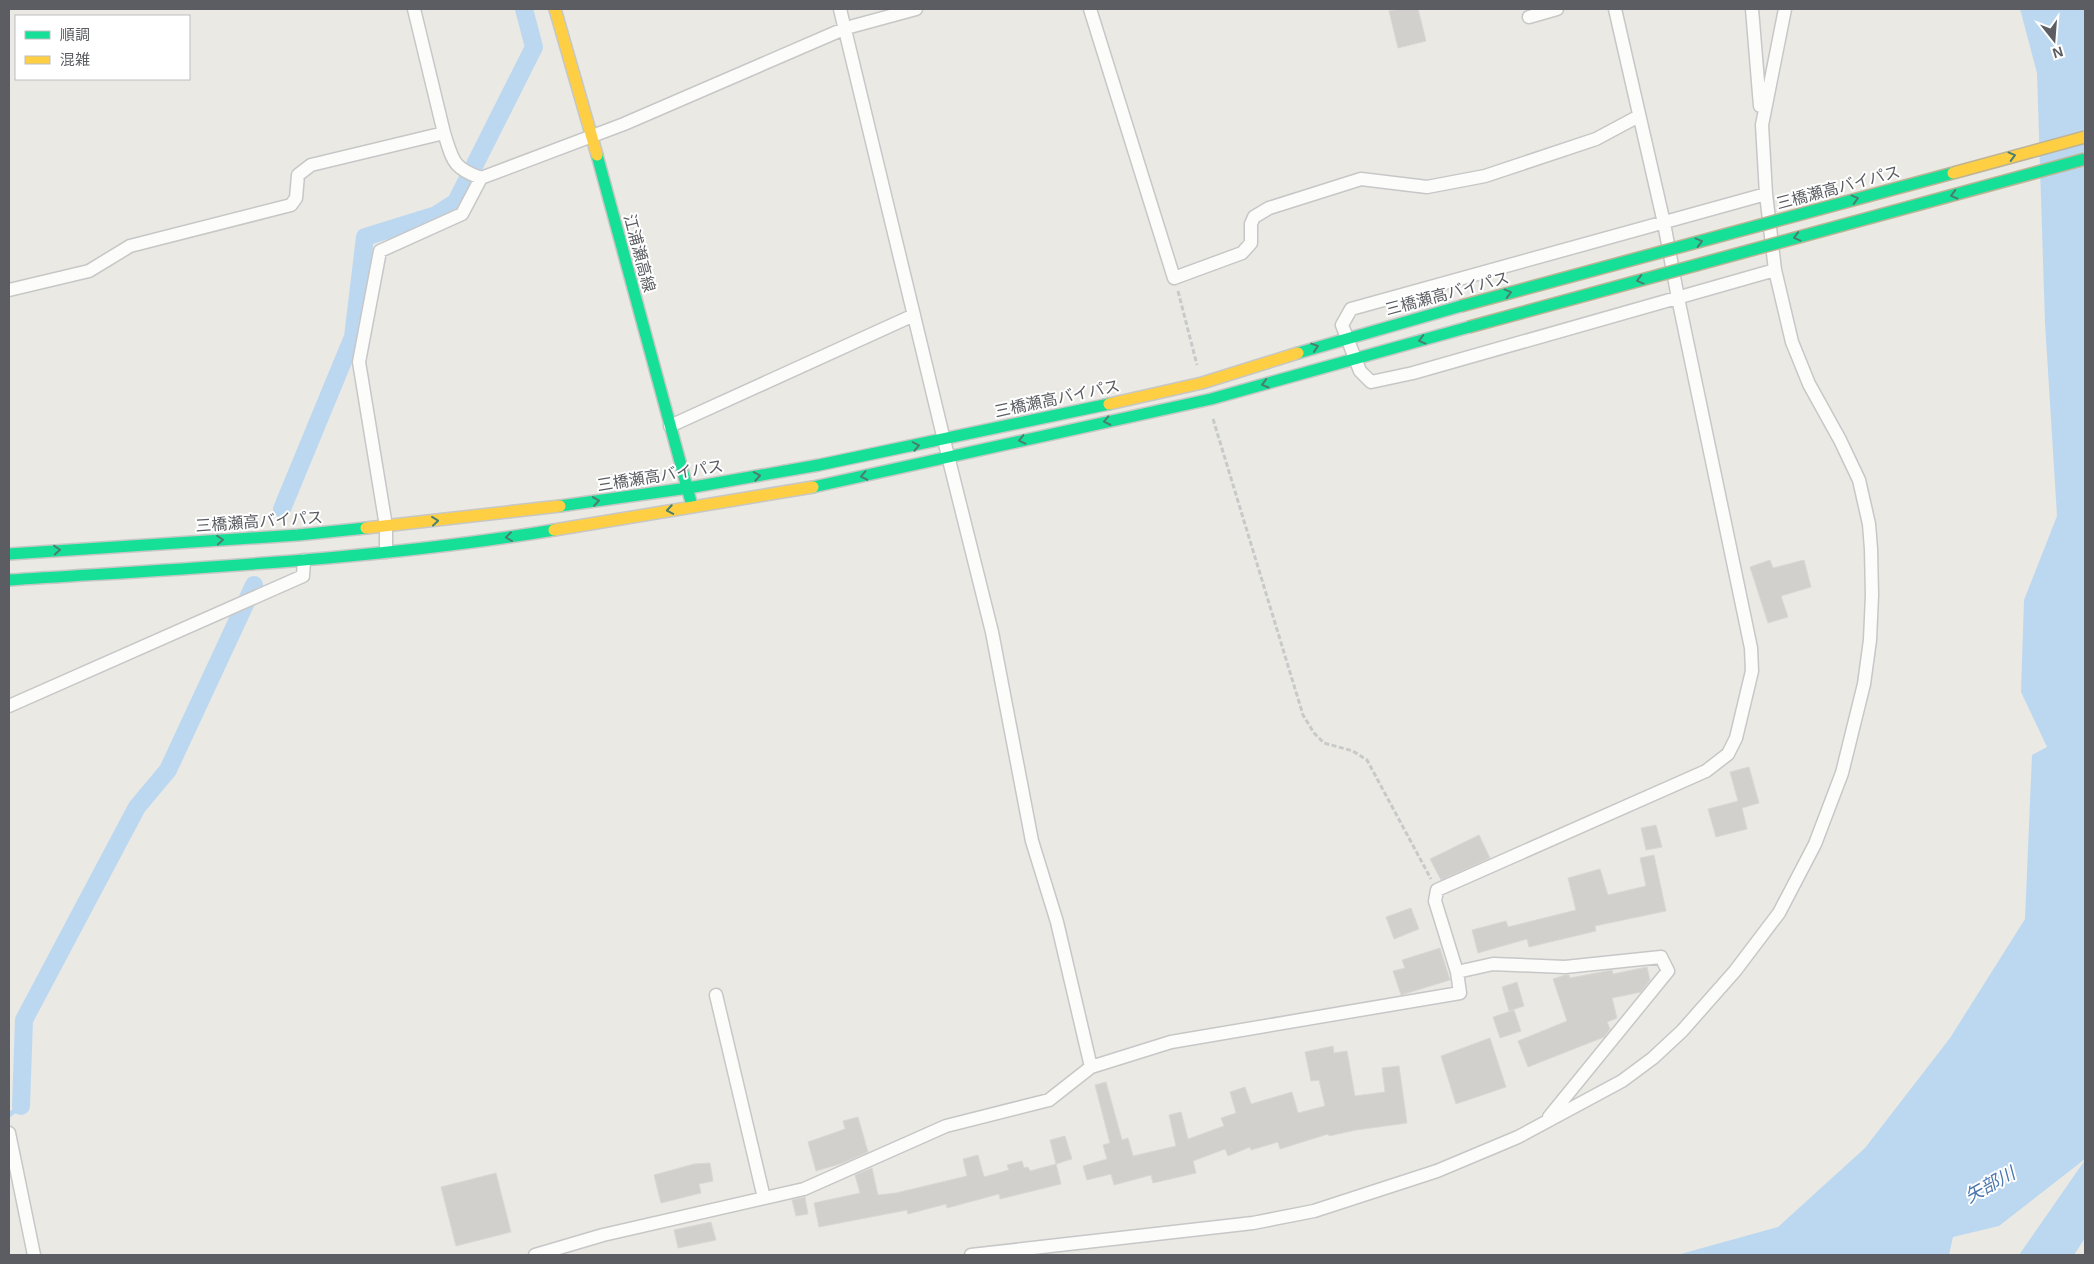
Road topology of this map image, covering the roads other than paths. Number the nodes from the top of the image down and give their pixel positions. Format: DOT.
graph roads {
  1 [pos="414,9"];
  2 [pos="555,9"];
  3 [pos="840,9"];
  4 [pos="916,9"];
  5 [pos="1090,9"];
  6 [pos="1557,9"];
  7 [pos="1615,9"];
  8 [pos="1752,9"];
  9 [pos="1785,9"];
  10 [pos="1529,17"];
  11 [pos="846,28"];
  12 [pos="1639,116"];
  13 [pos="1762,125"];
  14 [pos="444,133"];
  15 [pos="592,136"];
  16 [pos="2085,137"];
  17 [pos="2085,159"];
  18 [pos="481,178"];
  19 [pos="1766,194"];
  20 [pos="1664,223"];
  21 [pos="1775,270"];
  22 [pos="9,290"];
  23 [pos="1678,298"];
  24 [pos="914,316"];
  25 [pos="1345,338"];
  26 [pos="1354,358"];
  27 [pos="670,426"];
  28 [pos="944,440"];
  29 [pos="949,457"];
  30 [pos="688,488"];
  31 [pos="692,507"];
  32 [pos="386,526"];
  33 [pos="386,552"];
  34 [pos="9,554"];
  35 [pos="304,560"];
  36 [pos="9,580"];
  37 [pos="9,706"];
  38 [pos="1457,972"];
  39 [pos="716,995"];
  40 [pos="1091,1067"];
  41 [pos="1546,1121"];
  42 [pos="9,1133"];
  43 [pos="764,1198"];
  44 [pos="34,1255"];
  45 [pos="535,1255"];
  46 [pos="971,1255"];
  1 -- 14 [label="street"];
  2 -- 15 [label="main road, 江浦瀬高線"];
  3 -- 11 [label="street"];
  4 -- 11 [label="street"];
  5 -- 12 [label="street"];
  6 -- 10 [label="street"];
  7 -- 12 [label="street"];
  8 -- 13 [label="street"];
  9 -- 13 [label="street"];
  11 -- 15 [label="street"];
  11 -- 24 [label="street"];
  12 -- 20 [label="street"];
  13 -- 19 [label="street"];
  14 -- 18 [label="street"];
  14 -- 22 [label="street"];
  15 -- 18 [label="street"];
  15 -- 27 [label="main road, 江浦瀬高線"];
  25 -- 16 [label="main road, 三橋瀬高バイパス, one-way, bridge"];
  17 -- 26 [label="main road, 三橋瀬高バイパス, one-way, bridge"];
  18 -- 32 [label="street"];
  19 -- 20 [label="street"];
  19 -- 21 [label="street"];
  20 -- 23 [label="street"];
  20 -- 25 [label="street"];
  21 -- 23 [label="street"];
  21 -- 41 [label="street"];
  23 -- 26 [label="street"];
  23 -- 38 [label="street"];
  24 -- 27 [label="street"];
  24 -- 28 [label="street"];
  25 -- 26 [label="street"];
  28 -- 25 [label="main road, 三橋瀬高バイパス, one-way"];
  26 -- 29 [label="main road, 三橋瀬高バイパス, one-way"];
  27 -- 30 [label="main road, 江浦瀬高線"];
  28 -- 29 [label="street"];
  30 -- 28 [label="main road, 三橋瀬高バイパス, one-way"];
  29 -- 31 [label="main road, 三橋瀬高バイパス, one-way"];
  29 -- 40 [label="street"];
  30 -- 31 [label="main road, 江浦瀬高線"];
  32 -- 30 [label="main road, 三橋瀬高バイパス, one-way"];
  31 -- 33 [label="main road, 三橋瀬高バイパス, one-way"];
  32 -- 33 [label="street"];
  34 -- 32 [label="main road, 三橋瀬高バイパス, one-way"];
  33 -- 35 [label="main road, 三橋瀬高バイパス"];
  35 -- 36 [label="main road, 三橋瀬高バイパス"];
  35 -- 37 [label="street"];
  38 -- 40 [label="street"];
  38 -- 41 [label="street"];
  39 -- 43 [label="street"];
  40 -- 43 [label="street"];
  41 -- 46 [label="street"];
  42 -- 44 [label="street"];
  43 -- 45 [label="street"];
}
